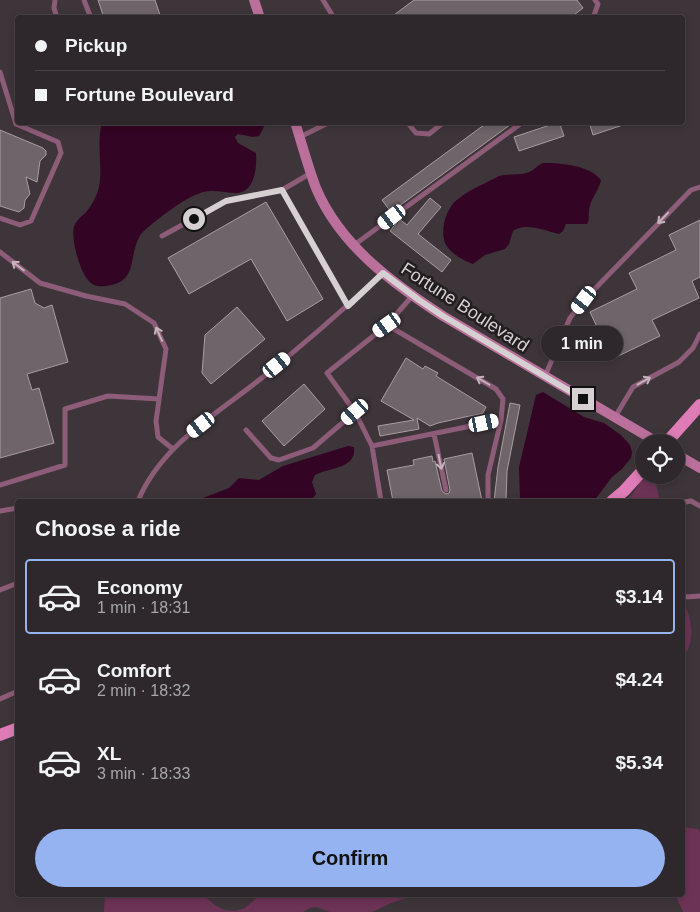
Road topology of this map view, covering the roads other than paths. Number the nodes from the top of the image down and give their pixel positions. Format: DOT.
graph roads {
  1 [pos="55,0"];
  2 [pos="84,0"];
  3 [pos="254,0"];
  4 [pos="323,0"];
  5 [pos="595,0"];
  6 [pos="57,15"];
  7 [pos="90,15"];
  8 [pos="259,15"];
  9 [pos="332,15"];
  10 [pos="594,15"];
  11 [pos="0,72"];
  12 [pos="15,121"];
  13 [pos="18,125"];
  14 [pos="296,125"];
  15 [pos="324,125"];
  16 [pos="409,125"];
  17 [pos="440,125"];
  18 [pos="519,125"];
  19 [pos="300,137"];
  20 [pos="312,172"];
  21 [pos="700,187"];
  22 [pos="282,190"];
  23 [pos="0,218"];
  24 [pos="162,236"];
  25 [pos="354,246"];
  26 [pos="0,252"];
  27 [pos="383,273"];
  28 [pos="413,295"];
  29 [pos="348,306"];
  30 [pos="387,325"];
  31 [pos="700,334"];
  32 [pos="545,377"];
  33 [pos="159,398"];
  34 [pos="700,406"];
  35 [pos="355,412"];
  36 [pos="615,418"];
  37 [pos="501,420"];
  38 [pos="246,430"];
  39 [pos="434,434"];
  40 [pos="644,434"];
  41 [pos="674,434"];
  42 [pos="372,446"];
  43 [pos="173,450"];
  44 [pos="685,459"];
  45 [pos="700,468"];
  46 [pos="635,478"];
  47 [pos="0,485"];
  48 [pos="446,490"];
  49 [pos="139,499"];
  50 [pos="381,499"];
  51 [pos="488,499"];
  52 [pos="614,499"];
  53 [pos="685,502"];
  54 [pos="700,506"];
  55 [pos="15,508"];
  56 [pos="0,511"];
  57 [pos="15,584"];
  58 [pos="0,590"];
  59 [pos="685,596"];
  60 [pos="700,596"];
  61 [pos="15,692"];
  62 [pos="0,699"];
  63 [pos="15,729"];
  64 [pos="0,735"];
  1 -- 6 [label="lane"];
  2 -- 7 [label="lane"];
  3 -- 8 [label="main road"];
  4 -- 9 [label="lane"];
  5 -- 10 [label="lane"];
  11 -- 12 [label="lane"];
  13 -- 23 [label="lane"];
  14 -- 19 [label="main road, Fortune Boulevard"];
  15 -- 19 [label="lane"];
  16 -- 17 [label="lane"];
  18 -- 25 [label="lane"];
  19 -- 20 [label="main road, Fortune Boulevard"];
  20 -- 22 [label="lane"];
  20 -- 25 [label="main road, Fortune Boulevard"];
  21 -- 32 [label="lane, one-way"];
  22 -- 24 [label="lane"];
  22 -- 29 [label="lane"];
  25 -- 27 [label="main road, Fortune Boulevard"];
  33 -- 26 [label="lane, one-way"];
  27 -- 28 [label="main road, Fortune Boulevard"];
  27 -- 29 [label="lane"];
  28 -- 30 [label="lane"];
  28 -- 32 [label="main road, Fortune Boulevard"];
  29 -- 43 [label="lane"];
  30 -- 35 [label="lane"];
  37 -- 30 [label="lane, one-way"];
  36 -- 31 [label="lane, one-way"];
  32 -- 36 [label="main road, Fortune Boulevard"];
  33 -- 43 [label="lane"];
  33 -- 47 [label="lane"];
  34 -- 41 [label="main road"];
  35 -- 38 [label="lane"];
  35 -- 42 [label="lane"];
  36 -- 40 [label="main road, Fortune Boulevard"];
  37 -- 39 [label="lane"];
  37 -- 51 [label="lane"];
  39 -- 42 [label="lane"];
  39 -- 48 [label="lane, one-way"];
  42 -- 50 [label="lane"];
  43 -- 49 [label="lane"];
  44 -- 45 [label="main road"];
  46 -- 52 [label="main road"];
  53 -- 54 [label="lane"];
  55 -- 56 [label="lane"];
  57 -- 58 [label="lane"];
  59 -- 60 [label="lane"];
  61 -- 62 [label="lane"];
  63 -- 64 [label="main road"];
}
